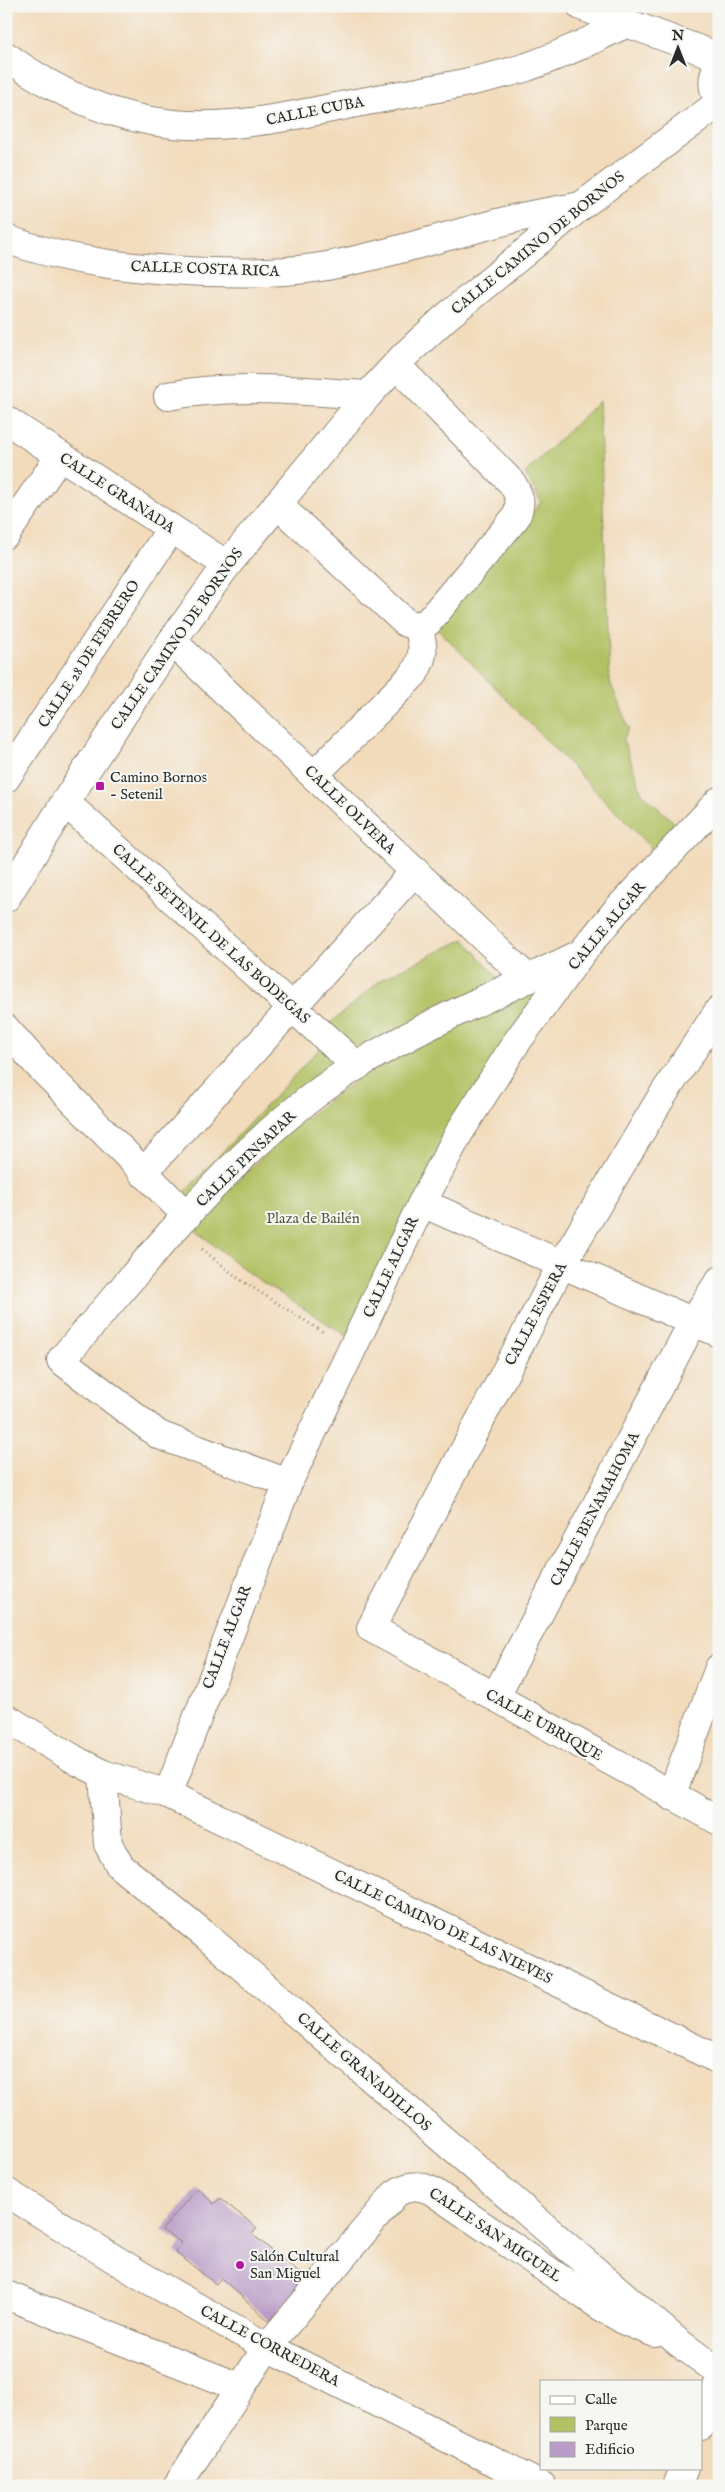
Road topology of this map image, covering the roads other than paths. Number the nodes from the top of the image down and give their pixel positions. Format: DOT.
graph roads {
  1 [pos="581,6"];
  2 [pos="627,23"];
  3 [pos="6,56"];
  4 [pos="719,57"];
  5 [pos="719,64"];
  6 [pos="719,102"];
  7 [pos="581,206"];
  8 [pos="6,239"];
  9 [pos="396,365"];
  10 [pos="368,395"];
  11 [pos="168,396"];
  12 [pos="6,420"];
  13 [pos="60,456"];
  14 [pos="277,504"];
  15 [pos="171,529"];
  16 [pos="6,534"];
  17 [pos="227,565"];
  18 [pos="418,626"];
  19 [pos="172,640"];
  20 [pos="314,775"];
  21 [pos="6,778"];
  22 [pos="719,801"];
  23 [pos="65,802"];
  24 [pos="414,871"];
  25 [pos="6,898"];
  26 [pos="580,955"];
  27 [pos="528,979"];
  28 [pos="293,1007"];
  29 [pos="719,1010"];
  30 [pos="6,1029"];
  31 [pos="357,1066"];
  32 [pos="144,1173"];
  33 [pos="422,1203"];
  34 [pos="182,1222"];
  35 [pos="562,1264"];
  36 [pos="719,1281"];
  37 [pos="694,1320"];
  38 [pos="719,1333"];
  39 [pos="288,1483"];
  40 [pos="371,1628"];
  41 [pos="719,1668"];
  42 [pos="496,1697"];
  43 [pos="6,1718"];
  44 [pos="103,1774"];
  45 [pos="168,1794"];
  46 [pos="671,1796"];
  47 [pos="719,1820"];
  48 [pos="719,2060"];
  49 [pos="6,2192"];
  50 [pos="6,2295"];
  51 [pos="678,2342"];
  52 [pos="267,2347"];
  53 [pos="719,2372"];
  54 [pos="719,2382"];
  55 [pos="239,2387"];
  56 [pos="702,2424"];
  57 [pos="683,2470"];
  58 [pos="177,2486"];
  59 [pos="542,2486"];
  60 [pos="677,2486"];
  1 -- 2 [label="street"];
  2 -- 3 [label="street, CALLE CUBA"];
  2 -- 4 [label="street"];
  5 -- 6 [label="street"];
  6 -- 7 [label="street, CALLE CAMINO DE BORNOS"];
  7 -- 8 [label="street, CALLE COSTA RICA"];
  7 -- 9 [label="street, CALLE CAMINO DE BORNOS"];
  9 -- 10 [label="street, CALLE CAMINO DE BORNOS"];
  9 -- 18 [label="street"];
  10 -- 11 [label="street"];
  10 -- 14 [label="street, CALLE CAMINO DE BORNOS"];
  12 -- 13 [label="street, CALLE GRANADA"];
  13 -- 15 [label="street, CALLE GRANADA"];
  13 -- 16 [label="street"];
  14 -- 17 [label="street, CALLE CAMINO DE BORNOS"];
  14 -- 18 [label="street"];
  15 -- 17 [label="street, CALLE GRANADA"];
  15 -- 21 [label="street, CALLE 28 DE FEBRERO"];
  17 -- 19 [label="street, CALLE CAMINO DE BORNOS"];
  18 -- 20 [label="street"];
  19 -- 20 [label="street, CALLE OLVERA"];
  19 -- 23 [label="street, CALLE CAMINO DE BORNOS"];
  20 -- 24 [label="street, CALLE OLVERA"];
  22 -- 26 [label="street, CALLE ALGAR"];
  23 -- 25 [label="street, CALLE CAMINO DE BORNOS"];
  23 -- 28 [label="street, CALLE SETENIL DE LAS BODEGAS"];
  24 -- 27 [label="street, CALLE OLVERA"];
  24 -- 28 [label="street"];
  26 -- 27 [label="street, CALLE PINSAPAR"];
  26 -- 33 [label="street, CALLE ALGAR"];
  27 -- 31 [label="street, CALLE PINSAPAR"];
  28 -- 31 [label="street, CALLE SETENIL DE LAS BODEGAS"];
  28 -- 32 [label="street"];
  29 -- 35 [label="street, CALLE ESPERA"];
  30 -- 32 [label="street"];
  31 -- 34 [label="street, CALLE PINSAPAR"];
  32 -- 34 [label="street"];
  33 -- 35 [label="street"];
  33 -- 39 [label="street, CALLE ALGAR"];
  34 -- 39 [label="street, CALLE PINSAPAR"];
  35 -- 37 [label="street"];
  35 -- 40 [label="street, CALLE ESPERA"];
  36 -- 37 [label="street, CALLE BENAMAHOMA"];
  37 -- 38 [label="street"];
  37 -- 42 [label="street, CALLE BENAMAHOMA"];
  39 -- 45 [label="street, CALLE ALGAR"];
  40 -- 42 [label="street, CALLE UBRIQUE"];
  41 -- 46 [label="street"];
  42 -- 46 [label="street, CALLE UBRIQUE"];
  43 -- 44 [label="street, CALLE CAMINO DE LAS NIEVES"];
  44 -- 45 [label="street, CALLE CAMINO DE LAS NIEVES"];
  44 -- 51 [label="street, CALLE GRANADILLOS"];
  45 -- 48 [label="street, CALLE CAMINO DE LAS NIEVES"];
  46 -- 47 [label="street, CALLE UBRIQUE"];
  49 -- 52 [label="street, CALLE CORREDERA"];
  50 -- 55 [label="street"];
  51 -- 52 [label="street, CALLE SAN MIGUEL"];
  51 -- 53 [label="street"];
  52 -- 55 [label="street, CALLE SAN MIGUEL"];
  52 -- 59 [label="street, CALLE CORREDERA"];
  54 -- 56 [label="street"];
  55 -- 58 [label="street, CALLE SAN MIGUEL"];
  57 -- 60 [label="street"];
}
